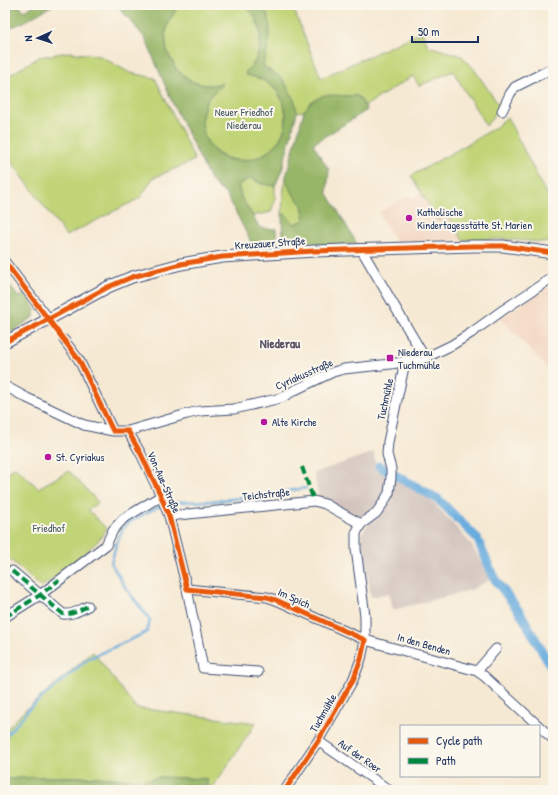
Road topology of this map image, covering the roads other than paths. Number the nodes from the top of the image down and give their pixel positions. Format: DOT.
graph roads {
  1 [pos="553,68"];
  2 [pos="502,111"];
  3 [pos="360,249"];
  4 [pos="553,253"];
  5 [pos="5,262"];
  6 [pos="553,277"];
  7 [pos="49,319"];
  8 [pos="64,340"];
  9 [pos="5,342"];
  10 [pos="425,358"];
  11 [pos="405,362"];
  12 [pos="5,386"];
  13 [pos="113,431"];
  14 [pos="128,431"];
  15 [pos="165,505"];
  16 [pos="361,524"];
  17 [pos="12,571"];
  18 [pos="187,589"];
  19 [pos="40,595"];
  20 [pos="88,606"];
  21 [pos="5,617"];
  22 [pos="365,640"];
  23 [pos="496,649"];
  24 [pos="477,671"];
  25 [pos="258,672"];
  26 [pos="538,725"];
  27 [pos="540,727"];
  28 [pos="553,739"];
  29 [pos="318,741"];
  30 [pos="285,790"];
  31 [pos="389,790"];
  1 -- 2 [label="street"];
  3 -- 4 [label="main road, Kreuzauer Straße"];
  3 -- 7 [label="main road, Kreuzauer Straße"];
  3 -- 10 [label="street"];
  5 -- 7 [label="street"];
  6 -- 10 [label="street, Cyriakusstraße"];
  7 -- 9 [label="main road, Kreuzauer Straße"];
  8 -- 13 [label="street"];
  10 -- 11 [label="street, Cyriakusstraße"];
  11 -- 14 [label="street, Cyriakusstraße"];
  11 -- 16 [label="street, Tuchmühle"];
  12 -- 13 [label="street, Cyriakusstraße"];
  13 -- 14 [label="street, Cyriakusstraße"];
  14 -- 15 [label="street, Von-Aue-Straße"];
  15 -- 16 [label="street, Teichstraße"];
  15 -- 18 [label="street, Von-Aue-Straße"];
  15 -- 19 [label="street, Teichstraße"];
  16 -- 22 [label="street, Tuchmühle"];
  17 -- 19 [label="street"];
  18 -- 22 [label="street, Im Spich"];
  18 -- 25 [label="street, Von-Aue-Straße"];
  19 -- 20 [label="street"];
  19 -- 21 [label="street, Teichstraße"];
  22 -- 24 [label="street, In den Benden"];
  22 -- 29 [label="street, Tuchmühle"];
  23 -- 24 [label="street"];
  24 -- 26 [label="street, In den Benden"];
  27 -- 28 [label="street, In den Benden"];
  29 -- 30 [label="street, Tuchmühle"];
  29 -- 31 [label="street, Auf der Roer"];
}
